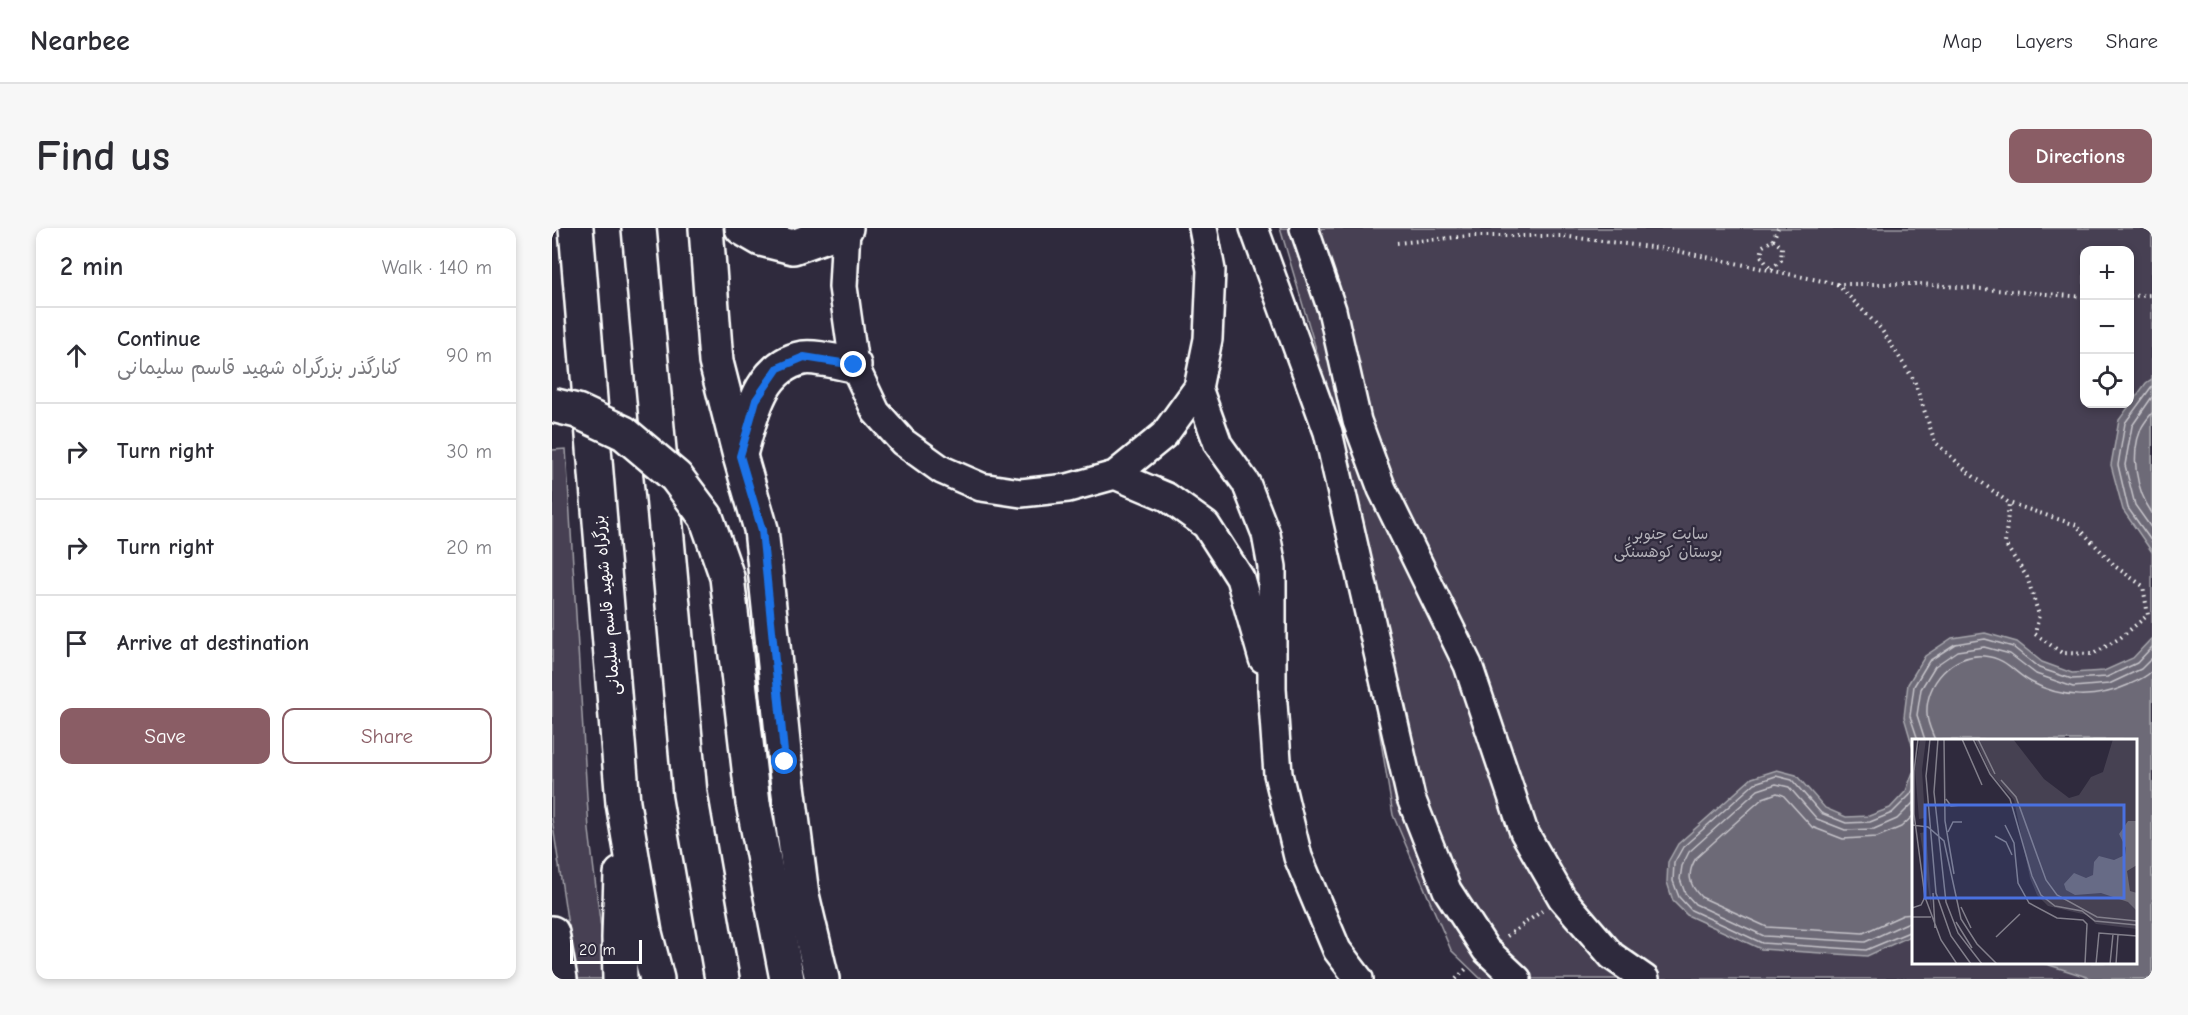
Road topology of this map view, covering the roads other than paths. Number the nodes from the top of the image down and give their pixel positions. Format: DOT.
graph roads {
  1 [pos="576,228"];
  2 [pos="639,228"];
  3 [pos="706,228"];
  4 [pos="742,228"];
  5 [pos="846,228"];
  6 [pos="1203,228"];
  7 [pos="1254,228"];
  8 [pos="1304,228"];
  9 [pos="854,365"];
  10 [pos="1198,388"];
  11 [pos="552,405"];
  12 [pos="740,456"];
  13 [pos="1115,476"];
  14 [pos="1272,689"];
  15 [pos="623,803"];
  16 [pos="552,933"];
  17 [pos="557,977"];
  18 [pos="620,979"];
  19 [pos="657,979"];
  20 [pos="722,979"];
  21 [pos="787,979"];
  22 [pos="822,979"];
  23 [pos="1359,979"];
  24 [pos="1517,979"];
  25 [pos="1645,979"];
  1 -- 15 [label="main road, بزرگراه شهید قاسم سلیمانی"];
  2 -- 20 [label="main road"];
  3 -- 12 [label="main road"];
  4 -- 5 [label="main road"];
  5 -- 9 [label="street"];
  6 -- 10 [label="street"];
  7 -- 24 [label="street"];
  8 -- 25 [label="street"];
  9 -- 12 [label="main road"];
  9 -- 13 [label="street"];
  10 -- 13 [label="street"];
  10 -- 14 [label="street"];
  11 -- 21 [label="main road, bridge"];
  12 -- 22 [label="main road"];
  13 -- 14 [label="street"];
  14 -- 23 [label="street"];
  15 -- 18 [label="main road"];
  15 -- 19 [label="main road, بزرگراه شهید قاسم سلیمانی"];
  16 -- 17 [label="main road"];
}
